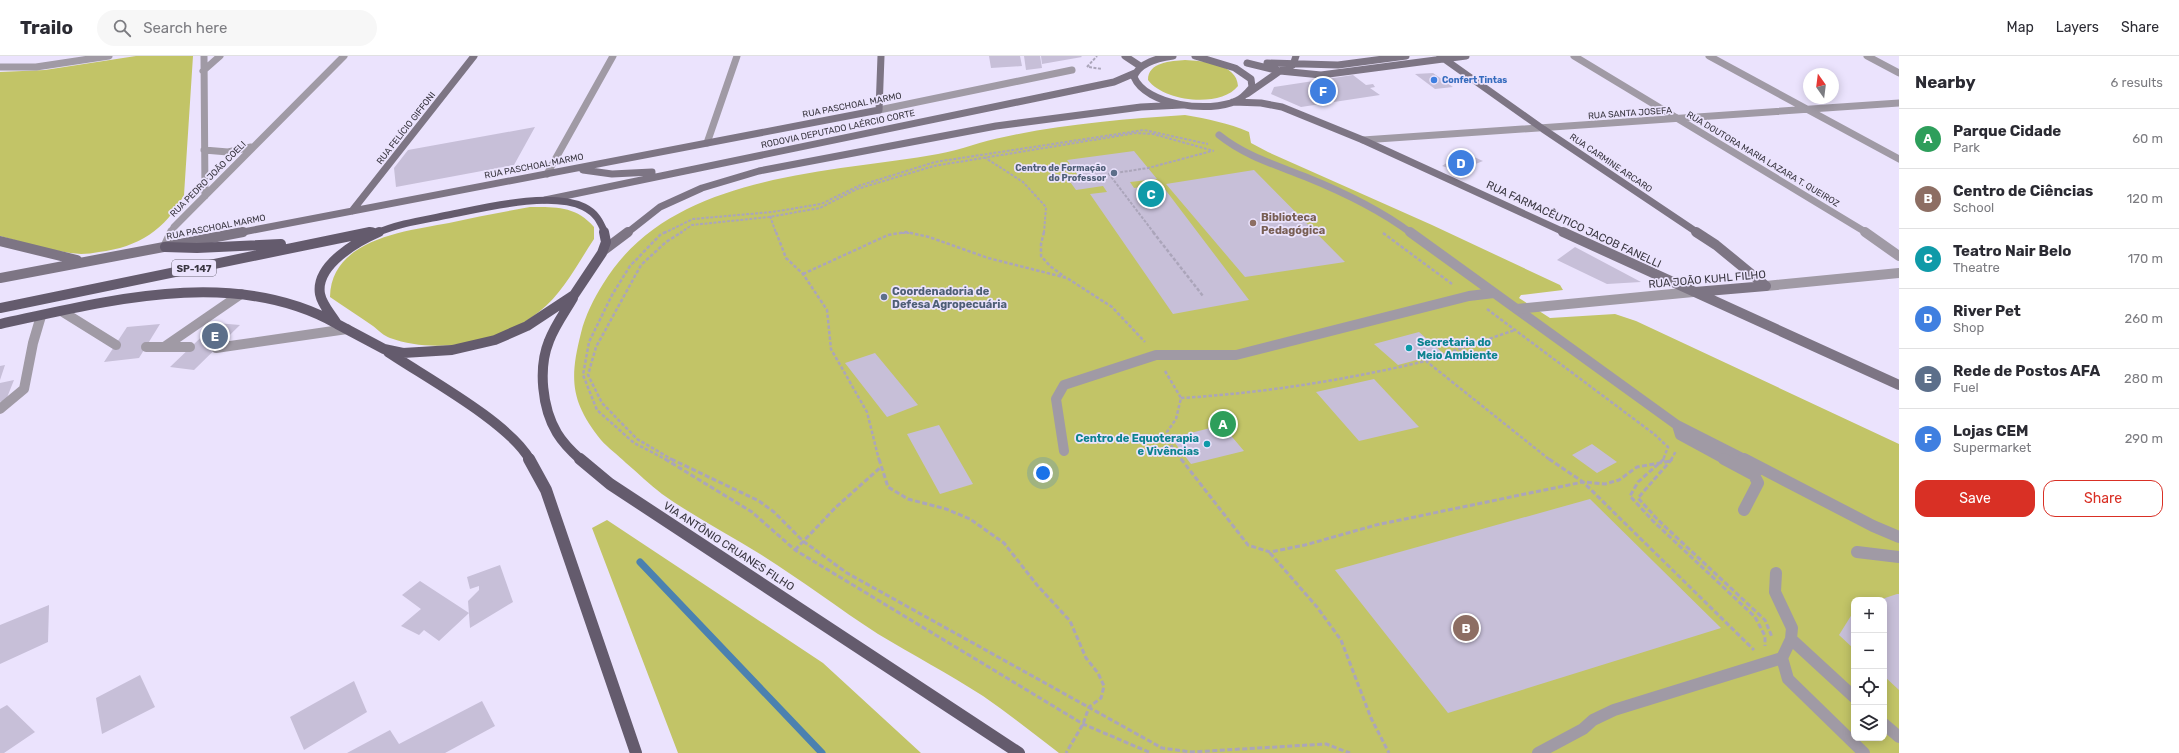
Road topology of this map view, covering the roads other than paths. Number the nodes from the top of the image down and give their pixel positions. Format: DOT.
graph roads {
  1 [pos="109,56"];
  2 [pos="204,56"];
  3 [pos="220,56"];
  4 [pos="344,56"];
  5 [pos="474,56"];
  6 [pos="613,56"];
  7 [pos="737,56"];
  8 [pos="881,56"];
  9 [pos="1125,56"];
  10 [pos="1173,56"];
  11 [pos="1195,56"];
  12 [pos="1273,56"];
  13 [pos="1296,56"];
  14 [pos="1406,56"];
  15 [pos="1466,56"];
  16 [pos="1574,56"];
  17 [pos="1709,56"];
  18 [pos="1867,56"];
  19 [pos="1441,58"];
  20 [pos="1220,61"];
  21 [pos="1247,63"];
  22 [pos="1266,63"];
  23 [pos="1293,65"];
  24 [pos="1140,66"];
  25 [pos="0,67"];
  26 [pos="203,70"];
  27 [pos="1072,70"];
  28 [pos="1280,71"];
  29 [pos="1134,73"];
  30 [pos="1899,73"];
  31 [pos="1247,94"];
  32 [pos="1233,102"];
  33 [pos="1899,103"];
  34 [pos="1182,105"];
  35 [pos="1807,109"];
  36 [pos="879,110"];
  37 [pos="1678,119"];
  38 [pos="1543,129"];
  39 [pos="1219,135"];
  40 [pos="1363,140"];
  41 [pos="707,143"];
  42 [pos="254,146"];
  43 [pos="204,150"];
  44 [pos="745,159"];
  45 [pos="1899,159"];
  46 [pos="574,169"];
  47 [pos="547,174"];
  48 [pos="205,196"];
  49 [pos="544,200"];
  50 [pos="352,211"];
  51 [pos="389,228"];
  52 [pos="0,241"];
  53 [pos="321,242"];
  54 [pos="165,247"];
  55 [pos="604,250"];
  56 [pos="1899,256"];
  57 [pos="81,261"];
  58 [pos="1899,274"];
  59 [pos="0,278"];
  60 [pos="1766,286"];
  61 [pos="1693,292"];
  62 [pos="1494,293"];
  63 [pos="241,294"];
  64 [pos="575,295"];
  65 [pos="0,308"];
  66 [pos="1517,309"];
  67 [pos="63,312"];
  68 [pos="41,316"];
  69 [pos="19,320"];
  70 [pos="0,324"];
  71 [pos="337,324"];
  72 [pos="0,328"];
  73 [pos="347,329"];
  74 [pos="116,345"];
  75 [pos="146,347"];
  76 [pos="164,347"];
  77 [pos="190,347"];
  78 [pos="216,348"];
  79 [pos="386,350"];
  80 [pos="1899,385"];
  81 [pos="0,410"];
  82 [pos="1677,425"];
  83 [pos="1064,451"];
  84 [pos="1744,510"];
  85 [pos="1899,538"];
  86 [pos="1857,552"];
  87 [pos="1899,558"];
  88 [pos="1776,573"];
  89 [pos="1791,639"];
  90 [pos="1782,658"];
  91 [pos="1851,693"];
  92 [pos="1887,727"];
  93 [pos="1899,737"];
  94 [pos="636,753"];
  95 [pos="1019,753"];
  96 [pos="1538,753"];
  97 [pos="1864,753"];
  1 -- 25 [label="street"];
  2 -- 26 [label="street"];
  3 -- 26 [label="street"];
  4 -- 42 [label="street, RUA PEDRO JOÃO COELI"];
  5 -- 50 [label="main road, RUA FELÍCIO GIFFONI"];
  6 -- 47 [label="street"];
  7 -- 41 [label="street"];
  8 -- 36 [label="main road"];
  9 -- 24 [label="main road"];
  10 -- 24 [label="main road"];
  11 -- 20 [label="main road"];
  12 -- 22 [label="main road"];
  13 -- 23 [label="main road"];
  14 -- 23 [label="main road"];
  15 -- 19 [label="main road"];
  16 -- 37 [label="street, RUA DOUTORA MARIA LAZARA T. QUEIROZ"];
  17 -- 35 [label="street"];
  18 -- 30 [label="street"];
  19 -- 28 [label="main road"];
  19 -- 38 [label="main road, RUA CARMINE ARCARO"];
  20 -- 21 [label="main road"];
  20 -- 31 [label="main road"];
  21 -- 22 [label="main road"];
  21 -- 28 [label="main road"];
  22 -- 23 [label="main road"];
  23 -- 28 [label="main road"];
  24 -- 29 [label="main road"];
  26 -- 43 [label="street"];
  27 -- 36 [label="street, RUA PASCHOAL MARMO"];
  28 -- 31 [label="main road"];
  29 -- 34 [label="main road"];
  29 -- 44 [label="main road, RODOVIA DEPUTADO LAÉRCIO CORTE"];
  31 -- 32 [label="main road"];
  32 -- 34 [label="main road"];
  32 -- 40 [label="main road, RUA FARMACÊUTICO JACOB FANELLI"];
  33 -- 35 [label="street, RUA SANTA JOSEFA"];
  34 -- 55 [label="main road"];
  35 -- 37 [label="street, RUA SANTA JOSEFA"];
  35 -- 45 [label="street"];
  36 -- 41 [label="main road, RUA PASCHOAL MARMO"];
  37 -- 38 [label="street, RUA SANTA JOSEFA"];
  37 -- 56 [label="street, RUA DOUTORA MARIA LAZARA T. QUEIROZ"];
  38 -- 40 [label="street, RUA SANTA JOSEFA"];
  38 -- 60 [label="main road, RUA CARMINE ARCARO"];
  39 -- 62 [label="street"];
  40 -- 61 [label="main road, RUA FARMACÊUTICO JACOB FANELLI"];
  41 -- 46 [label="main road, RUA PASCHOAL MARMO"];
  42 -- 43 [label="street, RUA PEDRO JOÃO COELI"];
  42 -- 48 [label="street, RUA PEDRO JOÃO COELI"];
  43 -- 48 [label="street"];
  44 -- 46 [label="main road"];
  44 -- 49 [label="main road, RODOVIA DEPUTADO LAÉRCIO CORTE"];
  46 -- 47 [label="main road, RUA PASCHOAL MARMO"];
  47 -- 50 [label="main road, RUA PASCHOAL MARMO"];
  48 -- 54 [label="street, RUA PEDRO JOÃO COELI"];
  49 -- 51 [label="main road"];
  49 -- 55 [label="main road"];
  50 -- 54 [label="main road, RUA PASCHOAL MARMO"];
  51 -- 53 [label="main road, SP-147"];
  51 -- 71 [label="main road"];
  52 -- 57 [label="main road"];
  53 -- 54 [label="main road"];
  53 -- 65 [label="main road, SP-147"];
  54 -- 57 [label="main road, RUA PASCHOAL MARMO"];
  55 -- 64 [label="main road, VIA ANTÔNIO CRUANES FILHO"];
  57 -- 59 [label="main road, RUA PASCHOAL MARMO"];
  58 -- 60 [label="street, RUA JOÃO KUHL FILHO"];
  60 -- 61 [label="main road, RUA JOÃO KUHL FILHO"];
  61 -- 66 [label="street, RUA JOÃO KUHL FILHO"];
  61 -- 80 [label="main road, RUA FARMACÊUTICO JACOB FANELLI"];
  62 -- 66 [label="street"];
  62 -- 83 [label="street"];
  63 -- 67 [label="main road, SP-147"];
  63 -- 71 [label="main road, SP-147"];
  63 -- 76 [label="street"];
  64 -- 79 [label="main road"];
  64 -- 95 [label="main road, VIA ANTÔNIO CRUANES FILHO"];
  66 -- 82 [label="street"];
  67 -- 68 [label="main road, SP-147"];
  67 -- 74 [label="street"];
  68 -- 69 [label="main road, SP-147"];
  68 -- 81 [label="street"];
  69 -- 70 [label="main road, SP-147"];
  69 -- 72 [label="main road"];
  71 -- 73 [label="main road"];
  73 -- 78 [label="street"];
  73 -- 79 [label="main road"];
  75 -- 76 [label="street"];
  76 -- 77 [label="street"];
  79 -- 94 [label="main road"];
  82 -- 84 [label="street"];
  82 -- 85 [label="street"];
  86 -- 87 [label="street"];
  88 -- 89 [label="street"];
  89 -- 90 [label="street"];
  89 -- 91 [label="street"];
  90 -- 96 [label="street"];
  90 -- 97 [label="street"];
  92 -- 93 [label="street"];
}
